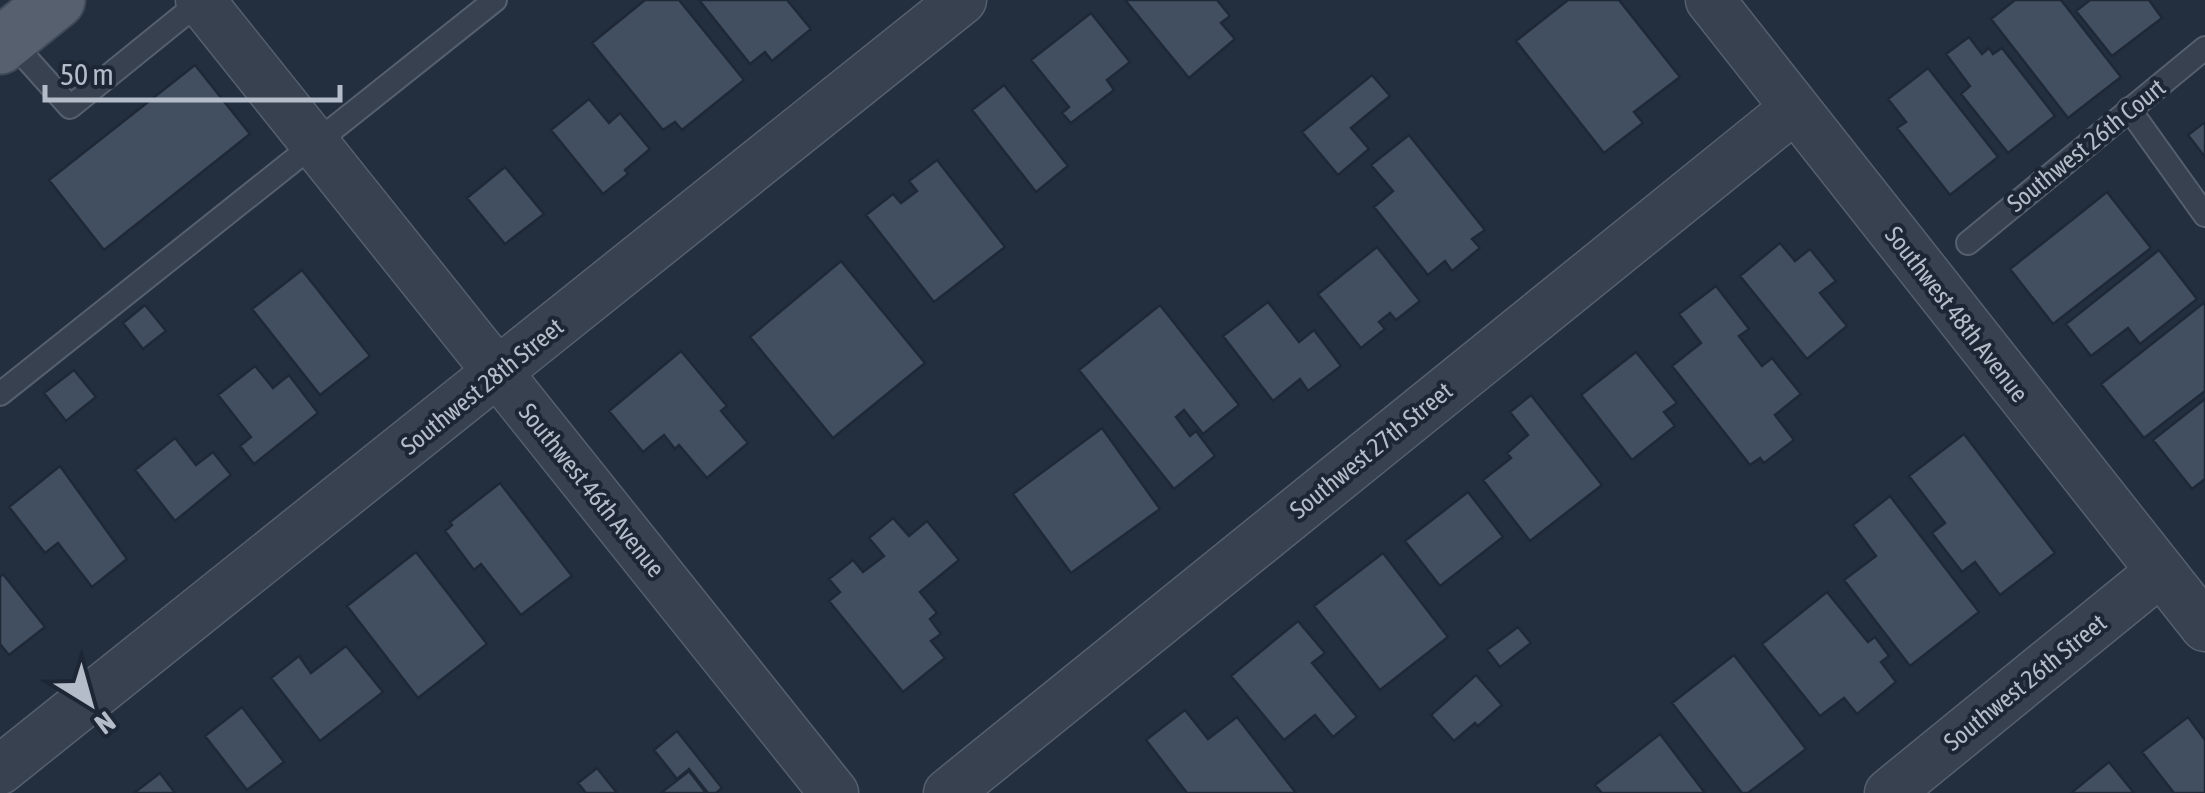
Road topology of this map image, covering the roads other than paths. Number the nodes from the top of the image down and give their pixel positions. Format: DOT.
graph roads {
  1 [pos="57,0"];
  2 [pos="495,0"];
  3 [pos="962,0"];
  4 [pos="1710,0"];
  5 [pos="207,2"];
  6 [pos="3,22"];
  7 [pos="2205,48"];
  8 [pos="1795,108"];
  9 [pos="2129,109"];
  10 [pos="314,143"];
  11 [pos="2205,215"];
  12 [pos="1968,243"];
  13 [pos="498,372"];
  14 [pos="0,394"];
  15 [pos="2160,572"];
  16 [pos="2205,627"];
  17 [pos="0,770"];
  18 [pos="834,793"];
  19 [pos="948,793"];
  20 [pos="1889,793"];
  1 -- 6 [label="main road"];
  2 -- 10 [label="lane"];
  3 -- 13 [label="street, Southwest 28th Street"];
  4 -- 8 [label="street, Southwest 48th Avenue"];
  5 -- 6 [label="lane"];
  5 -- 10 [label="street, Southwest 46th Avenue"];
  7 -- 9 [label="lane, Southwest 26th Court"];
  8 -- 15 [label="street, Southwest 48th Avenue"];
  8 -- 19 [label="street, Southwest 27th Street"];
  9 -- 11 [label="lane"];
  9 -- 12 [label="lane, Southwest 26th Court"];
  10 -- 13 [label="street, Southwest 46th Avenue"];
  10 -- 14 [label="lane"];
  13 -- 17 [label="street, Southwest 28th Street"];
  13 -- 18 [label="street, Southwest 46th Avenue"];
  15 -- 16 [label="street, Southwest 48th Avenue"];
  15 -- 20 [label="street, Southwest 26th Street"];
}
